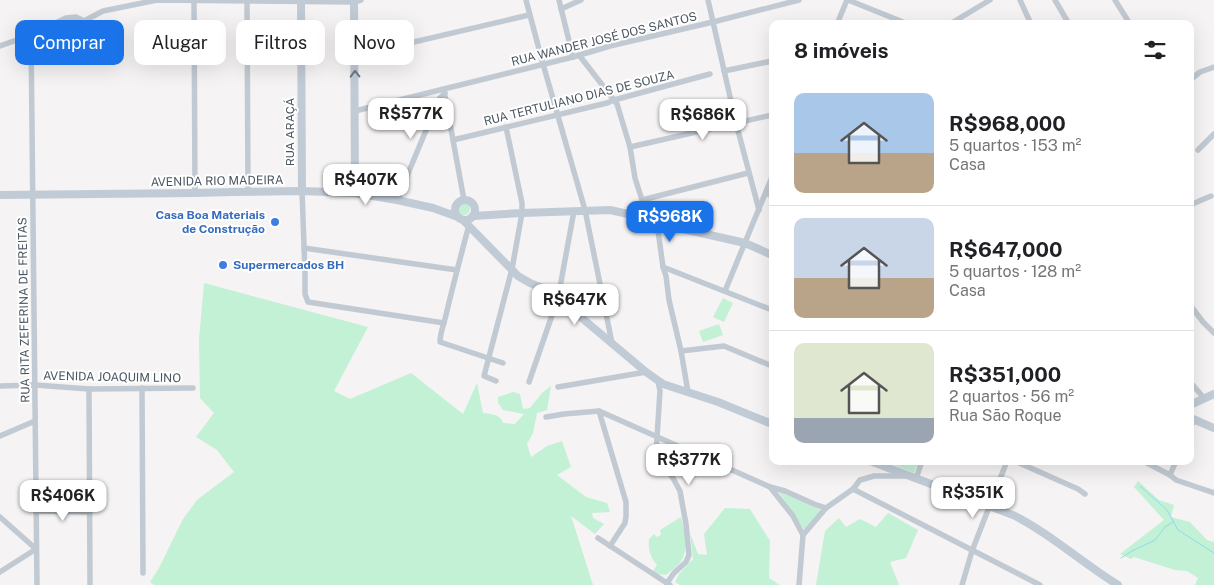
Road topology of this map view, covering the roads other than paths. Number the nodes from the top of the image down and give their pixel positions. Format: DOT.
graph roads {
  1 [pos="194,0"];
  2 [pos="247,0"];
  3 [pos="526,0"];
  4 [pos="559,0"];
  5 [pos="581,0"];
  6 [pos="708,0"];
  7 [pos="798,0"];
  8 [pos="848,0"];
  9 [pos="990,0"];
  10 [pos="1020,0"];
  11 [pos="1055,0"];
  12 [pos="1115,0"];
  13 [pos="301,1"];
  14 [pos="356,1"];
  15 [pos="789,1"];
  16 [pos="561,9"];
  17 [pos="529,15"];
  18 [pos="62,20"];
  19 [pos="81,20"];
  20 [pos="87,20"];
  21 [pos="355,20"];
  22 [pos="840,20"];
  23 [pos="898,20"];
  24 [pos="957,20"];
  25 [pos="1029,20"];
  26 [pos="1067,20"];
  27 [pos="1128,20"];
  28 [pos="713,22"];
  29 [pos="15,41"];
  30 [pos="414,42"];
  31 [pos="0,46"];
  32 [pos="576,56"];
  33 [pos="769,62"];
  34 [pos="543,64"];
  35 [pos="32,65"];
  36 [pos="354,65"];
  37 [pos="1214,66"];
  38 [pos="724,71"];
  39 [pos="710,74"];
  40 [pos="1194,77"];
  41 [pos="444,91"];
  42 [pos="614,100"];
  43 [pos="355,112"];
  44 [pos="558,115"];
  45 [pos="769,116"];
  46 [pos="736,123"];
  47 [pos="506,127"];
  48 [pos="1214,134"];
  49 [pos="453,140"];
  50 [pos="630,147"];
  51 [pos="1198,150"];
  52 [pos="748,173"];
  53 [pos="769,185"];
  54 [pos="302,191"];
  55 [pos="248,192"];
  56 [pos="195,193"];
  57 [pos="355,193"];
  58 [pos="766,193"];
  59 [pos="769,194"];
  60 [pos="0,195"];
  61 [pos="33,196"];
  62 [pos="1210,196"];
  63 [pos="397,200"];
  64 [pos="464,200"];
  65 [pos="642,200"];
  66 [pos="1194,203"];
  67 [pos="457,204"];
  68 [pos="474,206"];
  69 [pos="433,208"];
  70 [pos="586,210"];
  71 [pos="759,210"];
  72 [pos="574,211"];
  73 [pos="522,213"];
  74 [pos="495,214"];
  75 [pos="467,219"];
  76 [pos="654,222"];
  77 [pos="744,243"];
  78 [pos="304,248"];
  79 [pos="769,253"];
  80 [pos="663,267"];
  81 [pos="512,269"];
  82 [pos="456,270"];
  83 [pos="724,291"];
  84 [pos="558,298"];
  85 [pos="769,309"];
  86 [pos="1194,310"];
  87 [pos="444,323"];
  88 [pos="1214,333"];
  89 [pos="612,342"];
  90 [pos="681,352"];
  91 [pos="488,359"];
  92 [pos="503,364"];
  93 [pos="769,365"];
  94 [pos="646,372"];
  95 [pos="496,381"];
  96 [pos="658,381"];
  97 [pos="529,382"];
  98 [pos="35,385"];
  99 [pos="0,386"];
  100 [pos="558,387"];
  101 [pos="142,388"];
  102 [pos="194,388"];
  103 [pos="1194,388"];
  104 [pos="89,389"];
  105 [pos="688,392"];
  106 [pos="1214,394"];
  107 [pos="1202,400"];
  108 [pos="1194,403"];
  109 [pos="599,411"];
  110 [pos="1194,412"];
  111 [pos="546,417"];
  112 [pos="1194,418"];
  113 [pos="35,420"];
  114 [pos="769,423"];
  115 [pos="1214,428"];
  116 [pos="0,436"];
  117 [pos="656,437"];
  118 [pos="880,465"];
  119 [pos="920,465"];
  120 [pos="1005,465"];
  121 [pos="1024,465"];
  122 [pos="1151,465"];
  123 [pos="1174,465"];
  124 [pos="1170,475"];
  125 [pos="912,477"];
  126 [pos="770,487"];
  127 [pos="853,490"];
  128 [pos="1214,493"];
  129 [pos="1085,494"];
  130 [pos="990,505"];
  131 [pos="826,508"];
  132 [pos="36,511"];
  133 [pos="90,512"];
  134 [pos="0,517"];
  135 [pos="803,535"];
  136 [pos="598,538"];
  137 [pos="610,546"];
  138 [pos="36,549"];
  139 [pos="972,551"];
  140 [pos="0,572"];
  141 [pos="142,573"];
  142 [pos="668,584"];
  143 [pos="37,585"];
  144 [pos="90,585"];
  145 [pos="799,585"];
  146 [pos="962,585"];
  147 [pos="1040,585"];
  148 [pos="1117,585"];
  1 -- 2 [label="street"];
  1 -- 20 [label="street"];
  1 -- 56 [label="street"];
  2 -- 13 [label="street"];
  2 -- 55 [label="street"];
  3 -- 17 [label="street"];
  4 -- 16 [label="street"];
  5 -- 16 [label="street"];
  6 -- 28 [label="street"];
  7 -- 15 [label="street, RUA WANDER JOSÉ DOS SANTOS"];
  8 -- 22 [label="street"];
  8 -- 23 [label="street"];
  9 -- 24 [label="street"];
  10 -- 25 [label="street"];
  11 -- 26 [label="street"];
  12 -- 27 [label="street"];
  13 -- 14 [label="street"];
  13 -- 54 [label="street, RUA ARAÇÁ"];
  14 -- 21 [label="street"];
  15 -- 28 [label="street, RUA WANDER JOSÉ DOS SANTOS"];
  16 -- 32 [label="street"];
  17 -- 30 [label="street"];
  17 -- 34 [label="street"];
  18 -- 19 [label="street"];
  28 -- 32 [label="street, RUA WANDER JOSÉ DOS SANTOS"];
  28 -- 38 [label="street"];
  29 -- 31 [label="street"];
  32 -- 34 [label="street, RUA WANDER JOSÉ DOS SANTOS"];
  32 -- 42 [label="street"];
  33 -- 38 [label="street"];
  34 -- 41 [label="street, RUA WANDER JOSÉ DOS SANTOS"];
  34 -- 44 [label="street"];
  35 -- 61 [label="street, RUA RITA ZEFERINA DE FREITAS"];
  43 -- 36 [label="street, one-way"];
  37 -- 40 [label="street"];
  38 -- 46 [label="street"];
  39 -- 42 [label="street, RUA TERTULIANO DIAS DE SOUZA"];
  41 -- 43 [label="street, RUA WANDER JOSÉ DOS SANTOS"];
  41 -- 49 [label="street"];
  41 -- 63 [label="street"];
  42 -- 44 [label="street, RUA TERTULIANO DIAS DE SOUZA"];
  42 -- 50 [label="street"];
  43 -- 57 [label="street"];
  44 -- 47 [label="street, RUA TERTULIANO DIAS DE SOUZA"];
  44 -- 70 [label="street"];
  45 -- 46 [label="street"];
  46 -- 50 [label="street"];
  46 -- 52 [label="street"];
  47 -- 49 [label="street, RUA TERTULIANO DIAS DE SOUZA"];
  47 -- 73 [label="street"];
  48 -- 51 [label="street"];
  49 -- 64 [label="street"];
  50 -- 65 [label="street"];
  52 -- 65 [label="street"];
  52 -- 71 [label="street"];
  53 -- 58 [label="street"];
  54 -- 55 [label="street, AVENIDA RIO MADEIRA"];
  54 -- 57 [label="street, AVENIDA RIO MADEIRA"];
  54 -- 78 [label="street, RUA ARAÇÁ"];
  55 -- 56 [label="street, AVENIDA RIO MADEIRA"];
  56 -- 61 [label="street, AVENIDA RIO MADEIRA"];
  57 -- 63 [label="street, AVENIDA RIO MADEIRA"];
  58 -- 59 [label="street"];
  58 -- 71 [label="street"];
  60 -- 61 [label="street, AVENIDA RIO MADEIRA"];
  61 -- 98 [label="street, RUA RITA ZEFERINA DE FREITAS"];
  62 -- 66 [label="street"];
  63 -- 69 [label="street, AVENIDA RIO MADEIRA"];
  64 -- 67 [label="street"];
  64 -- 68 [label="street"];
  65 -- 76 [label="street"];
  67 -- 69 [label="street, AVENIDA RIO MADEIRA"];
  67 -- 75 [label="street"];
  68 -- 74 [label="street, AVENIDA RIO MADEIRA"];
  68 -- 75 [label="street"];
  69 -- 75 [label="street, AVENIDA RIO MADEIRA"];
  70 -- 72 [label="street, AVENIDA RIO MADEIRA"];
  70 -- 76 [label="street, AVENIDA RIO MADEIRA"];
  70 -- 89 [label="street"];
  71 -- 77 [label="street"];
  72 -- 73 [label="street, AVENIDA RIO MADEIRA"];
  72 -- 84 [label="street"];
  73 -- 74 [label="street, AVENIDA RIO MADEIRA"];
  73 -- 81 [label="street"];
  74 -- 75 [label="street, AVENIDA RIO MADEIRA"];
  75 -- 81 [label="street"];
  75 -- 82 [label="street"];
  76 -- 77 [label="street, AVENIDA RIO MADEIRA"];
  76 -- 80 [label="street"];
  77 -- 79 [label="street, AVENIDA RIO MADEIRA"];
  77 -- 83 [label="street"];
  78 -- 82 [label="street"];
  78 -- 87 [label="street, RUA ARAÇÁ"];
  80 -- 83 [label="street"];
  80 -- 90 [label="street"];
  81 -- 84 [label="street"];
  81 -- 91 [label="street"];
  82 -- 87 [label="street"];
  83 -- 85 [label="street"];
  84 -- 89 [label="street"];
  84 -- 97 [label="street"];
  86 -- 88 [label="street"];
  87 -- 91 [label="street"];
  89 -- 94 [label="street"];
  90 -- 93 [label="street"];
  90 -- 105 [label="street"];
  91 -- 92 [label="street"];
  91 -- 95 [label="street"];
  94 -- 96 [label="street"];
  94 -- 100 [label="street"];
  96 -- 105 [label="street"];
  96 -- 117 [label="street"];
  98 -- 99 [label="street, AVENIDA JOAQUIM LINO"];
  98 -- 104 [label="street, AVENIDA JOAQUIM LINO"];
  98 -- 113 [label="street, RUA RITA ZEFERINA DE FREITAS"];
  101 -- 102 [label="street, AVENIDA JOAQUIM LINO"];
  101 -- 104 [label="street, AVENIDA JOAQUIM LINO"];
  101 -- 141 [label="street"];
  103 -- 107 [label="street"];
  104 -- 133 [label="street"];
  105 -- 114 [label="street"];
  106 -- 107 [label="street"];
  107 -- 108 [label="street"];
  107 -- 110 [label="street"];
  109 -- 111 [label="street"];
  109 -- 117 [label="street"];
  109 -- 137 [label="street"];
  112 -- 115 [label="street"];
  113 -- 116 [label="street"];
  113 -- 132 [label="street, RUA RITA ZEFERINA DE FREITAS"];
  117 -- 126 [label="street"];
  117 -- 142 [label="street"];
  118 -- 125 [label="street"];
  119 -- 125 [label="street"];
  120 -- 130 [label="street"];
  121 -- 129 [label="street"];
  122 -- 124 [label="street"];
  123 -- 124 [label="street"];
  124 -- 128 [label="street"];
  125 -- 127 [label="street"];
  125 -- 130 [label="street"];
  126 -- 131 [label="street"];
  126 -- 135 [label="street"];
  127 -- 131 [label="street"];
  127 -- 139 [label="street"];
  130 -- 139 [label="street"];
  130 -- 148 [label="street"];
  131 -- 135 [label="street"];
  132 -- 133 [label="street"];
  132 -- 138 [label="street, RUA RITA ZEFERINA DE FREITAS"];
  133 -- 144 [label="street"];
  134 -- 138 [label="street"];
  135 -- 145 [label="street"];
  136 -- 137 [label="street"];
  137 -- 142 [label="street"];
  138 -- 140 [label="street"];
  138 -- 143 [label="street, RUA RITA ZEFERINA DE FREITAS"];
  139 -- 146 [label="street"];
  139 -- 147 [label="street"];
}
